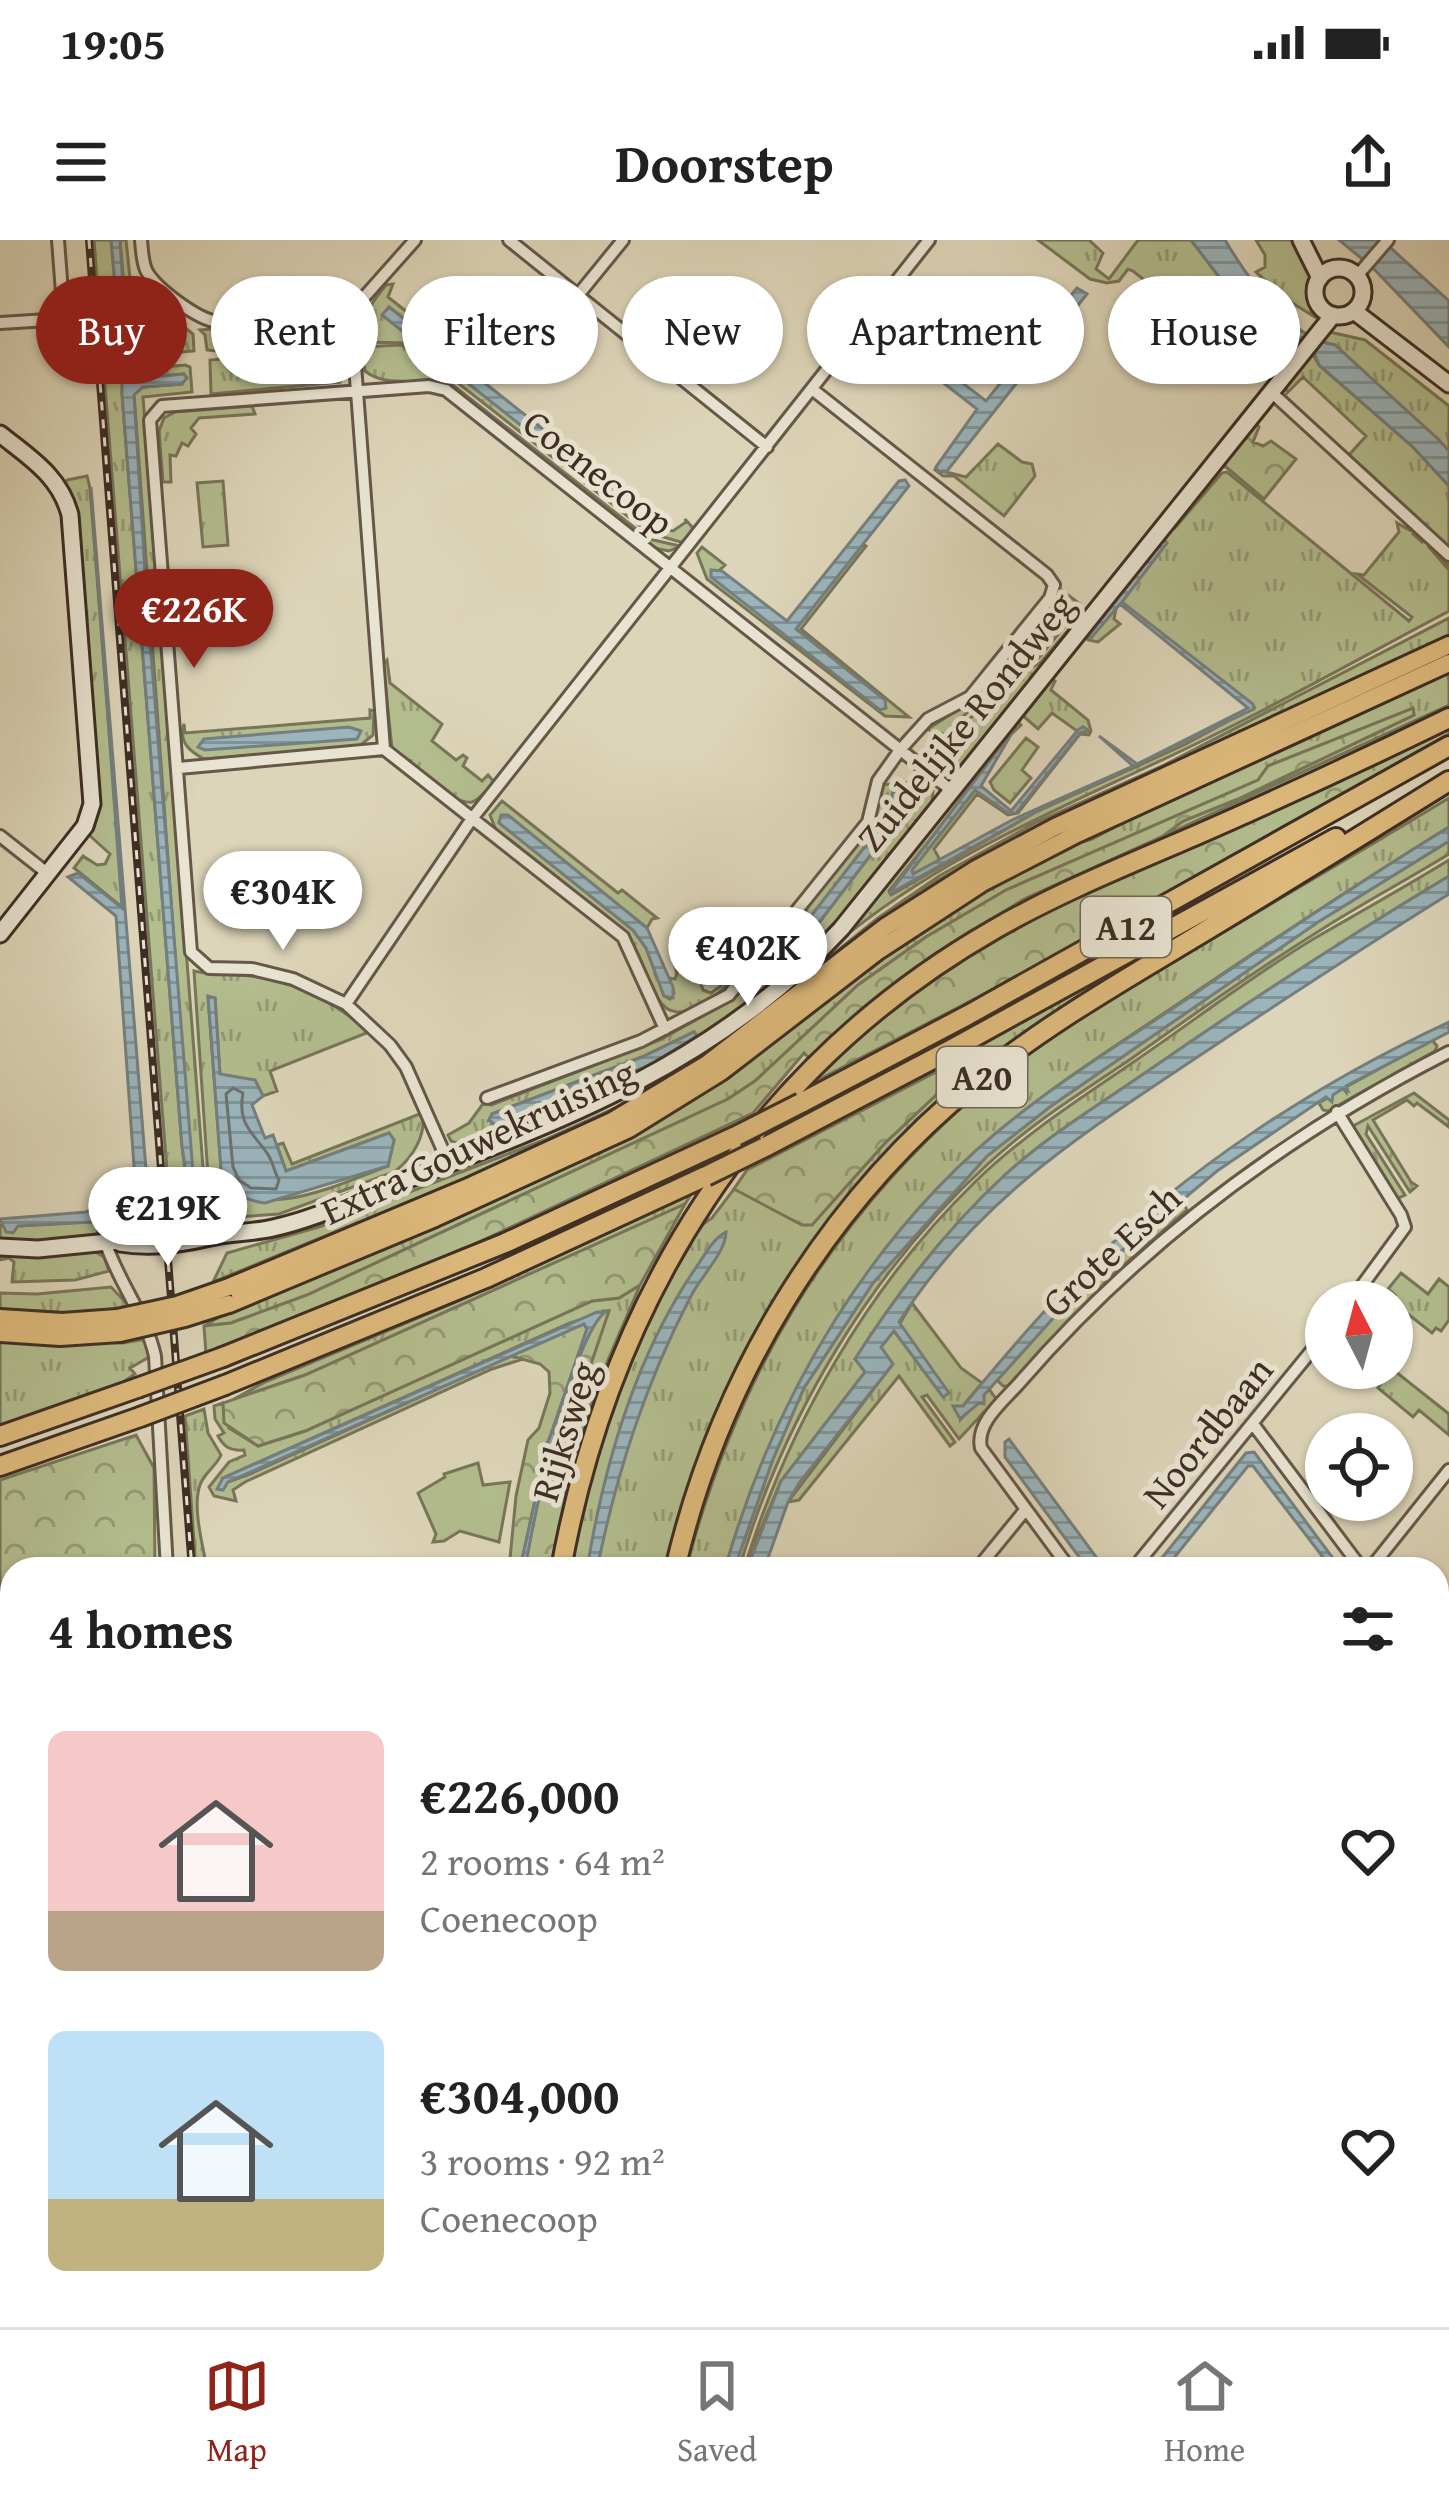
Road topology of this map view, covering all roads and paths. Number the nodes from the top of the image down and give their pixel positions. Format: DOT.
graph roads {
  1 [pos="58,240"];
  2 [pos="141,240"];
  3 [pos="416,240"];
  4 [pos="509,240"];
  5 [pos="623,240"];
  6 [pos="929,240"];
  7 [pos="1301,240"];
  8 [pos="1311,240"];
  9 [pos="1387,242"];
  10 [pos="1363,270"];
  11 [pos="1326,274"];
  12 [pos="556,276"];
  13 [pos="594,276"];
  14 [pos="378,282"];
  15 [pos="1358,306"];
  16 [pos="598,309"];
  17 [pos="1328,312"];
  18 [pos="211,321"];
  19 [pos="0,323"];
  20 [pos="1449,383"];
  21 [pos="357,384"];
  22 [pos="812,389"];
  23 [pos="358,391"];
  24 [pos="1270,391"];
  25 [pos="0,434"];
  26 [pos="767,447"];
  27 [pos="1449,555"];
  28 [pos="671,567"];
  29 [pos="1449,645"];
  30 [pos="1449,663"];
  31 [pos="1449,718"];
  32 [pos="1449,746"];
  33 [pos="384,749"];
  34 [pos="900,750"];
  35 [pos="179,768"];
  36 [pos="1449,780"];
  37 [pos="952,790"];
  38 [pos="471,820"];
  39 [pos="0,836"];
  40 [pos="47,873"];
  41 [pos="0,934"];
  42 [pos="346,1004"];
  43 [pos="664,1029"];
  44 [pos="1449,1052"];
  45 [pos="487,1098"];
  46 [pos="1337,1112"];
  47 [pos="449,1164"];
  48 [pos="113,1243"];
  49 [pos="0,1247"];
  50 [pos="1365,1281"];
  51 [pos="229,1295"];
  52 [pos="0,1318"];
  53 [pos="118,1325"];
  54 [pos="0,1334"];
  55 [pos="1305,1359"];
  56 [pos="1253,1424"];
  57 [pos="0,1436"];
  58 [pos="0,1466"];
  59 [pos="1449,1470"];
  60 [pos="1025,1509"];
  61 [pos="166,1557"];
  62 [pos="564,1557"];
  63 [pos="679,1557"];
  64 [pos="987,1557"];
  65 [pos="1061,1557"];
  66 [pos="1143,1557"];
  67 [pos="1357,1557"];
  68 [pos="1376,1557"];
  1 -- 19 [label="street"];
  2 -- 18 [label="street"];
  3 -- 14 [label="street"];
  4 -- 12 [label="street"];
  5 -- 13 [label="street"];
  6 -- 22 [label="street, Coenecoop"];
  7 -- 11 [label="main road"];
  8 -- 11 [label="main road"];
  9 -- 10 [label="street"];
  10 -- 11 [label="main road"];
  10 -- 15 [label="main road"];
  11 -- 17 [label="main road"];
  15 -- 17 [label="main road"];
  15 -- 20 [label="main road"];
  16 -- 26 [label="street"];
  17 -- 24 [label="main road, Zuidelijke Rondweg"];
  21 -- 23 [label="street"];
  22 -- 26 [label="street, Coenecoop"];
  22 -- 34 [label="street"];
  23 -- 28 [label="street, Coenecoop"];
  23 -- 33 [label="street"];
  23 -- 35 [label="street, Coenecoop"];
  24 -- 27 [label="street"];
  24 -- 37 [label="main road, Zuidelijke Rondweg"];
  25 -- 40 [label="main road"];
  26 -- 28 [label="street, Coenecoop"];
  28 -- 34 [label="street, Coenecoop"];
  28 -- 38 [label="street, Coenecoop"];
  29 -- 51 [label="main road, Extra Gouwekruising"];
  30 -- 51 [label="main road, Extra Gouwekruising"];
  31 -- 62 [label="highway, Rijksweg"];
  32 -- 57 [label="highway, A12, bridge"];
  33 -- 35 [label="street"];
  33 -- 38 [label="street"];
  34 -- 37 [label="street, Coenecoop"];
  34 -- 43 [label="street"];
  35 -- 42 [label="street, Coenecoop"];
  36 -- 58 [label="highway, A12, bridge"];
  36 -- 63 [label="highway, A20"];
  37 -- 47 [label="main road, Zuidelijke Rondweg"];
  38 -- 42 [label="street, Coenecoop"];
  38 -- 43 [label="street"];
  39 -- 40 [label="street"];
  40 -- 41 [label="main road"];
  42 -- 47 [label="street, Coenecoop"];
  43 -- 45 [label="street"];
  44 -- 46 [label="street, Grote Esch"];
  46 -- 50 [label="street"];
  46 -- 60 [label="street, Grote Esch"];
  47 -- 48 [label="main road, Zuidelijke Rondweg"];
  48 -- 49 [label="main road, Zuidelijke Rondweg"];
  48 -- 61 [label="street"];
  51 -- 53 [label="main road, Extra Gouwekruising, bridge"];
  52 -- 53 [label="main road, Extra Gouwekruising"];
  53 -- 54 [label="main road, Extra Gouwekruising"];
  55 -- 56 [label="street, Noordbaan"];
  56 -- 66 [label="street, Noordbaan"];
  56 -- 67 [label="street"];
  59 -- 68 [label="street"];
  60 -- 64 [label="street"];
  60 -- 65 [label="street, Grote Esch"];
}
